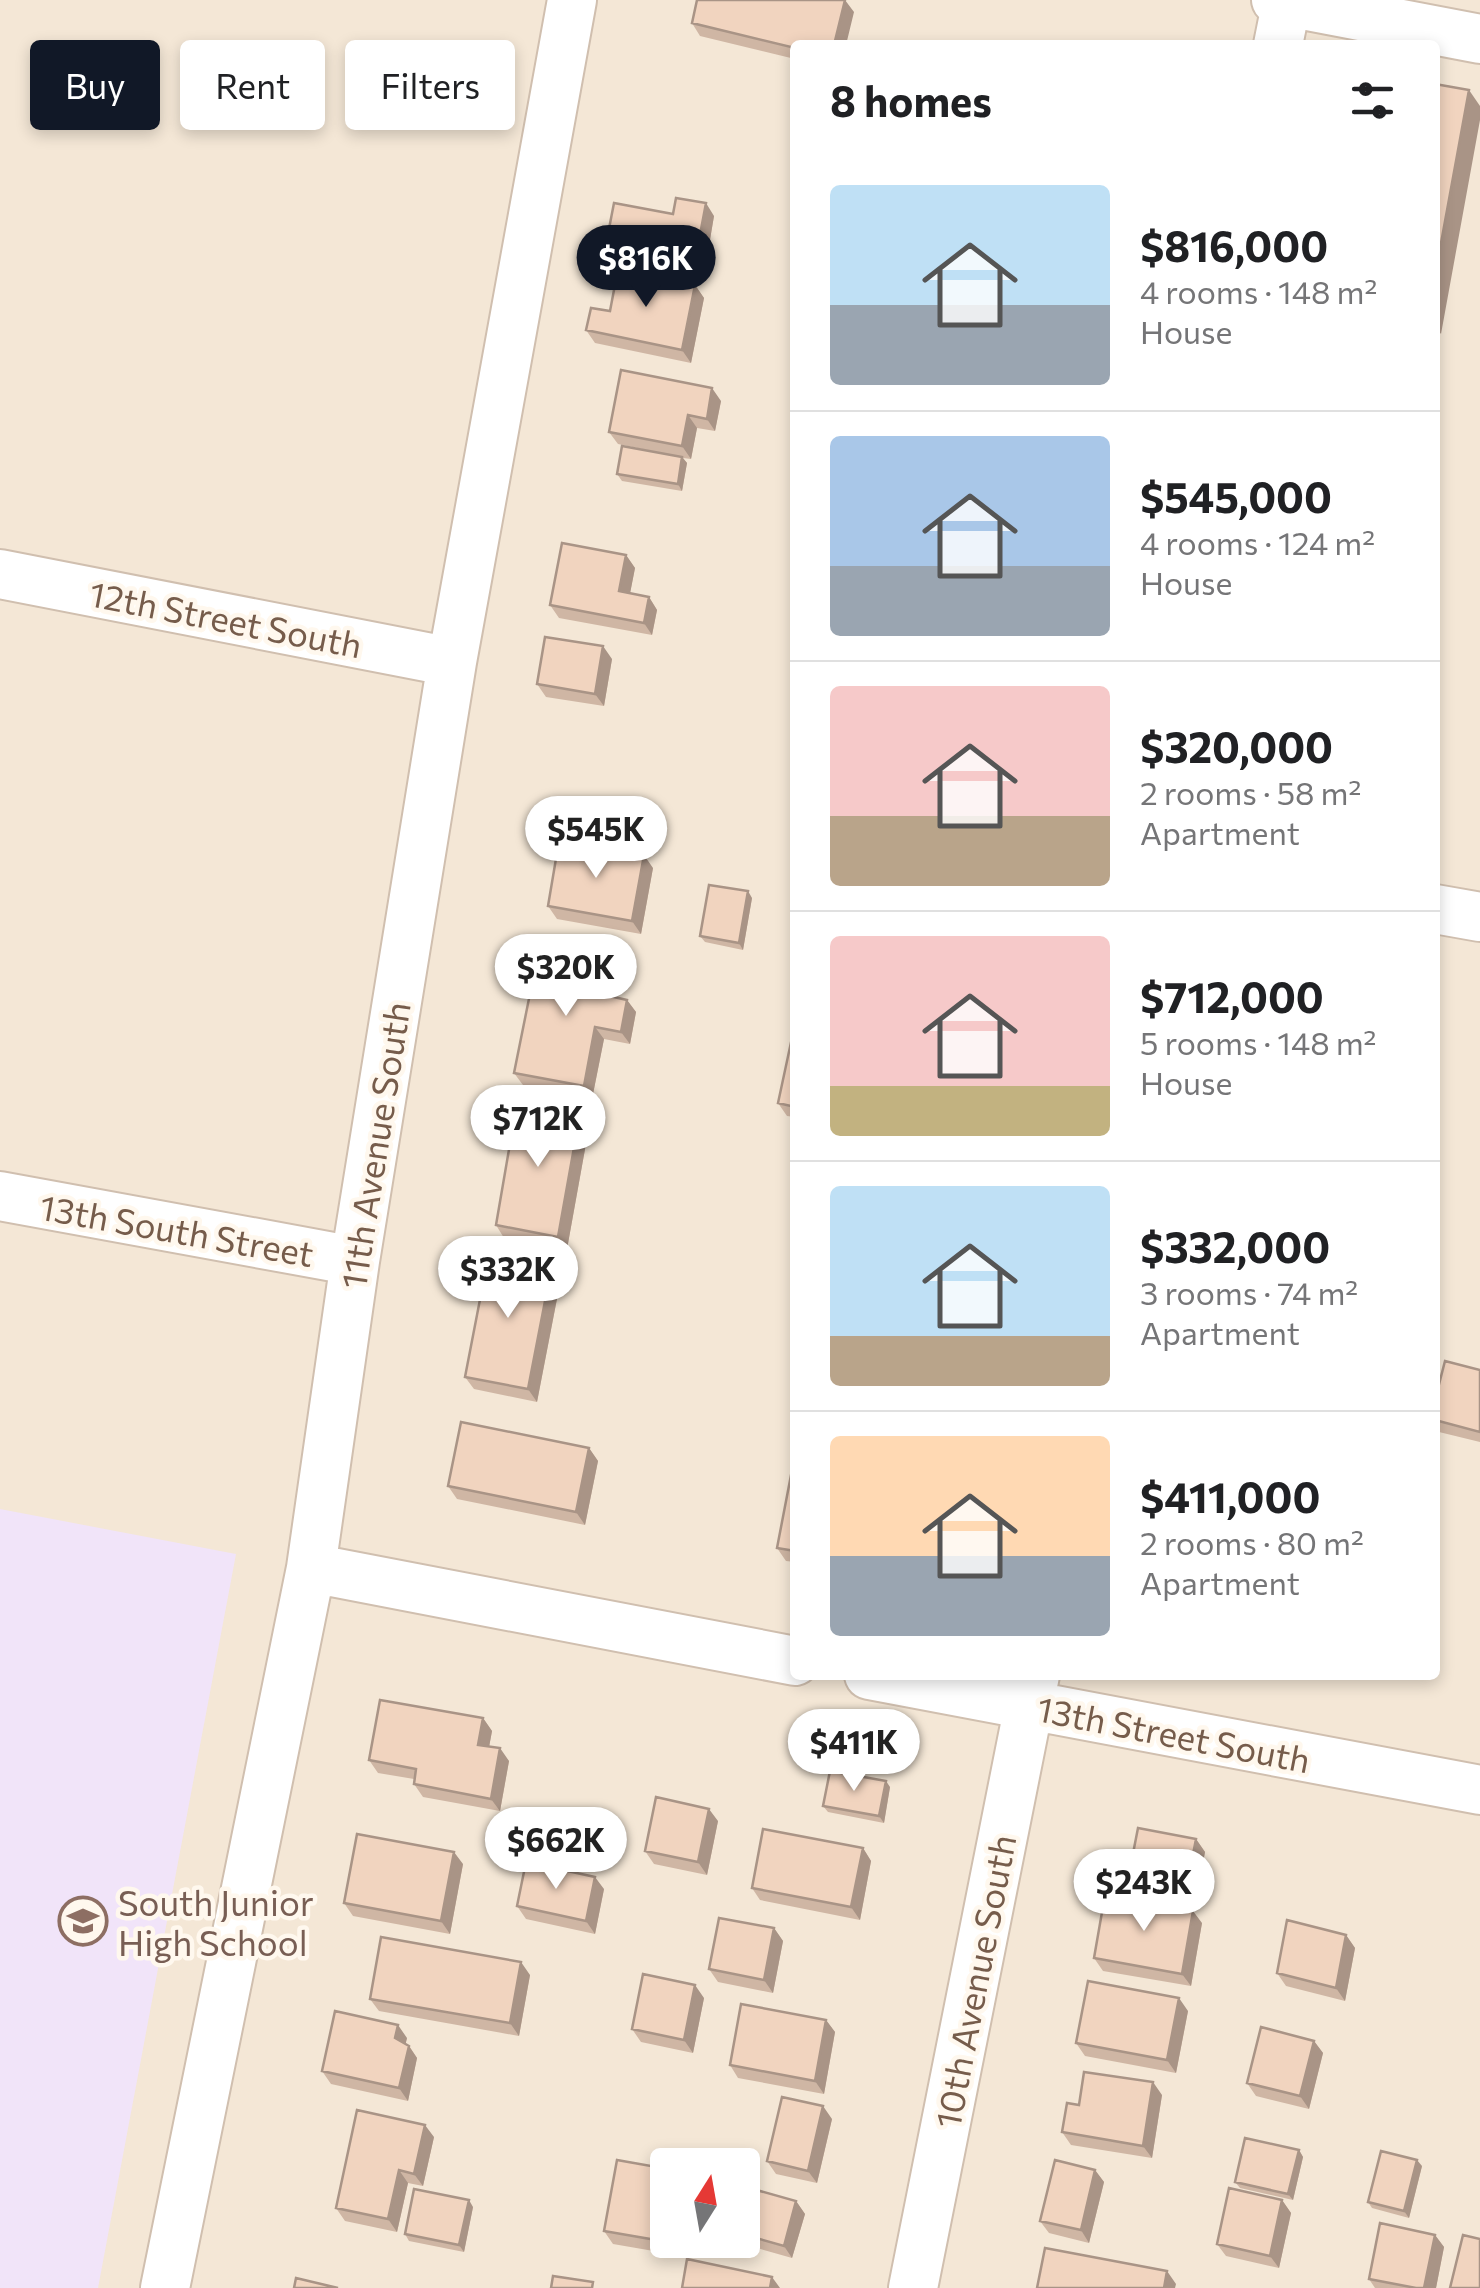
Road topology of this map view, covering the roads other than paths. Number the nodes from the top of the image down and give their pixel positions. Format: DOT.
graph roads {
  1 [pos="572,0"];
  2 [pos="1282,12"];
  3 [pos="1480,39"];
  4 [pos="0,574"];
  5 [pos="452,662"];
  6 [pos="1440,910"];
  7 [pos="1480,917"];
  8 [pos="0,1196"];
  9 [pos="355,1261"];
  10 [pos="311,1568"];
  11 [pos="790,1660"];
  12 [pos="923,1680"];
  13 [pos="1032,1690"];
  14 [pos="1480,1790"];
  15 [pos="165,2288"];
  16 [pos="913,2288"];
  1 -- 5 [label="street, 11th Avenue South"];
  2 -- 3 [label="street"];
  4 -- 5 [label="street, 12th Street South"];
  5 -- 9 [label="street, 11th Avenue South"];
  6 -- 7 [label="street"];
  8 -- 9 [label="street, 13th South Street"];
  9 -- 10 [label="street, 11th Avenue South"];
  10 -- 11 [label="street"];
  10 -- 15 [label="street, 11th Avenue South"];
  12 -- 13 [label="street, 13th Street South"];
  13 -- 14 [label="street, 13th Street South"];
  13 -- 16 [label="street, 10th Avenue South"];
}
